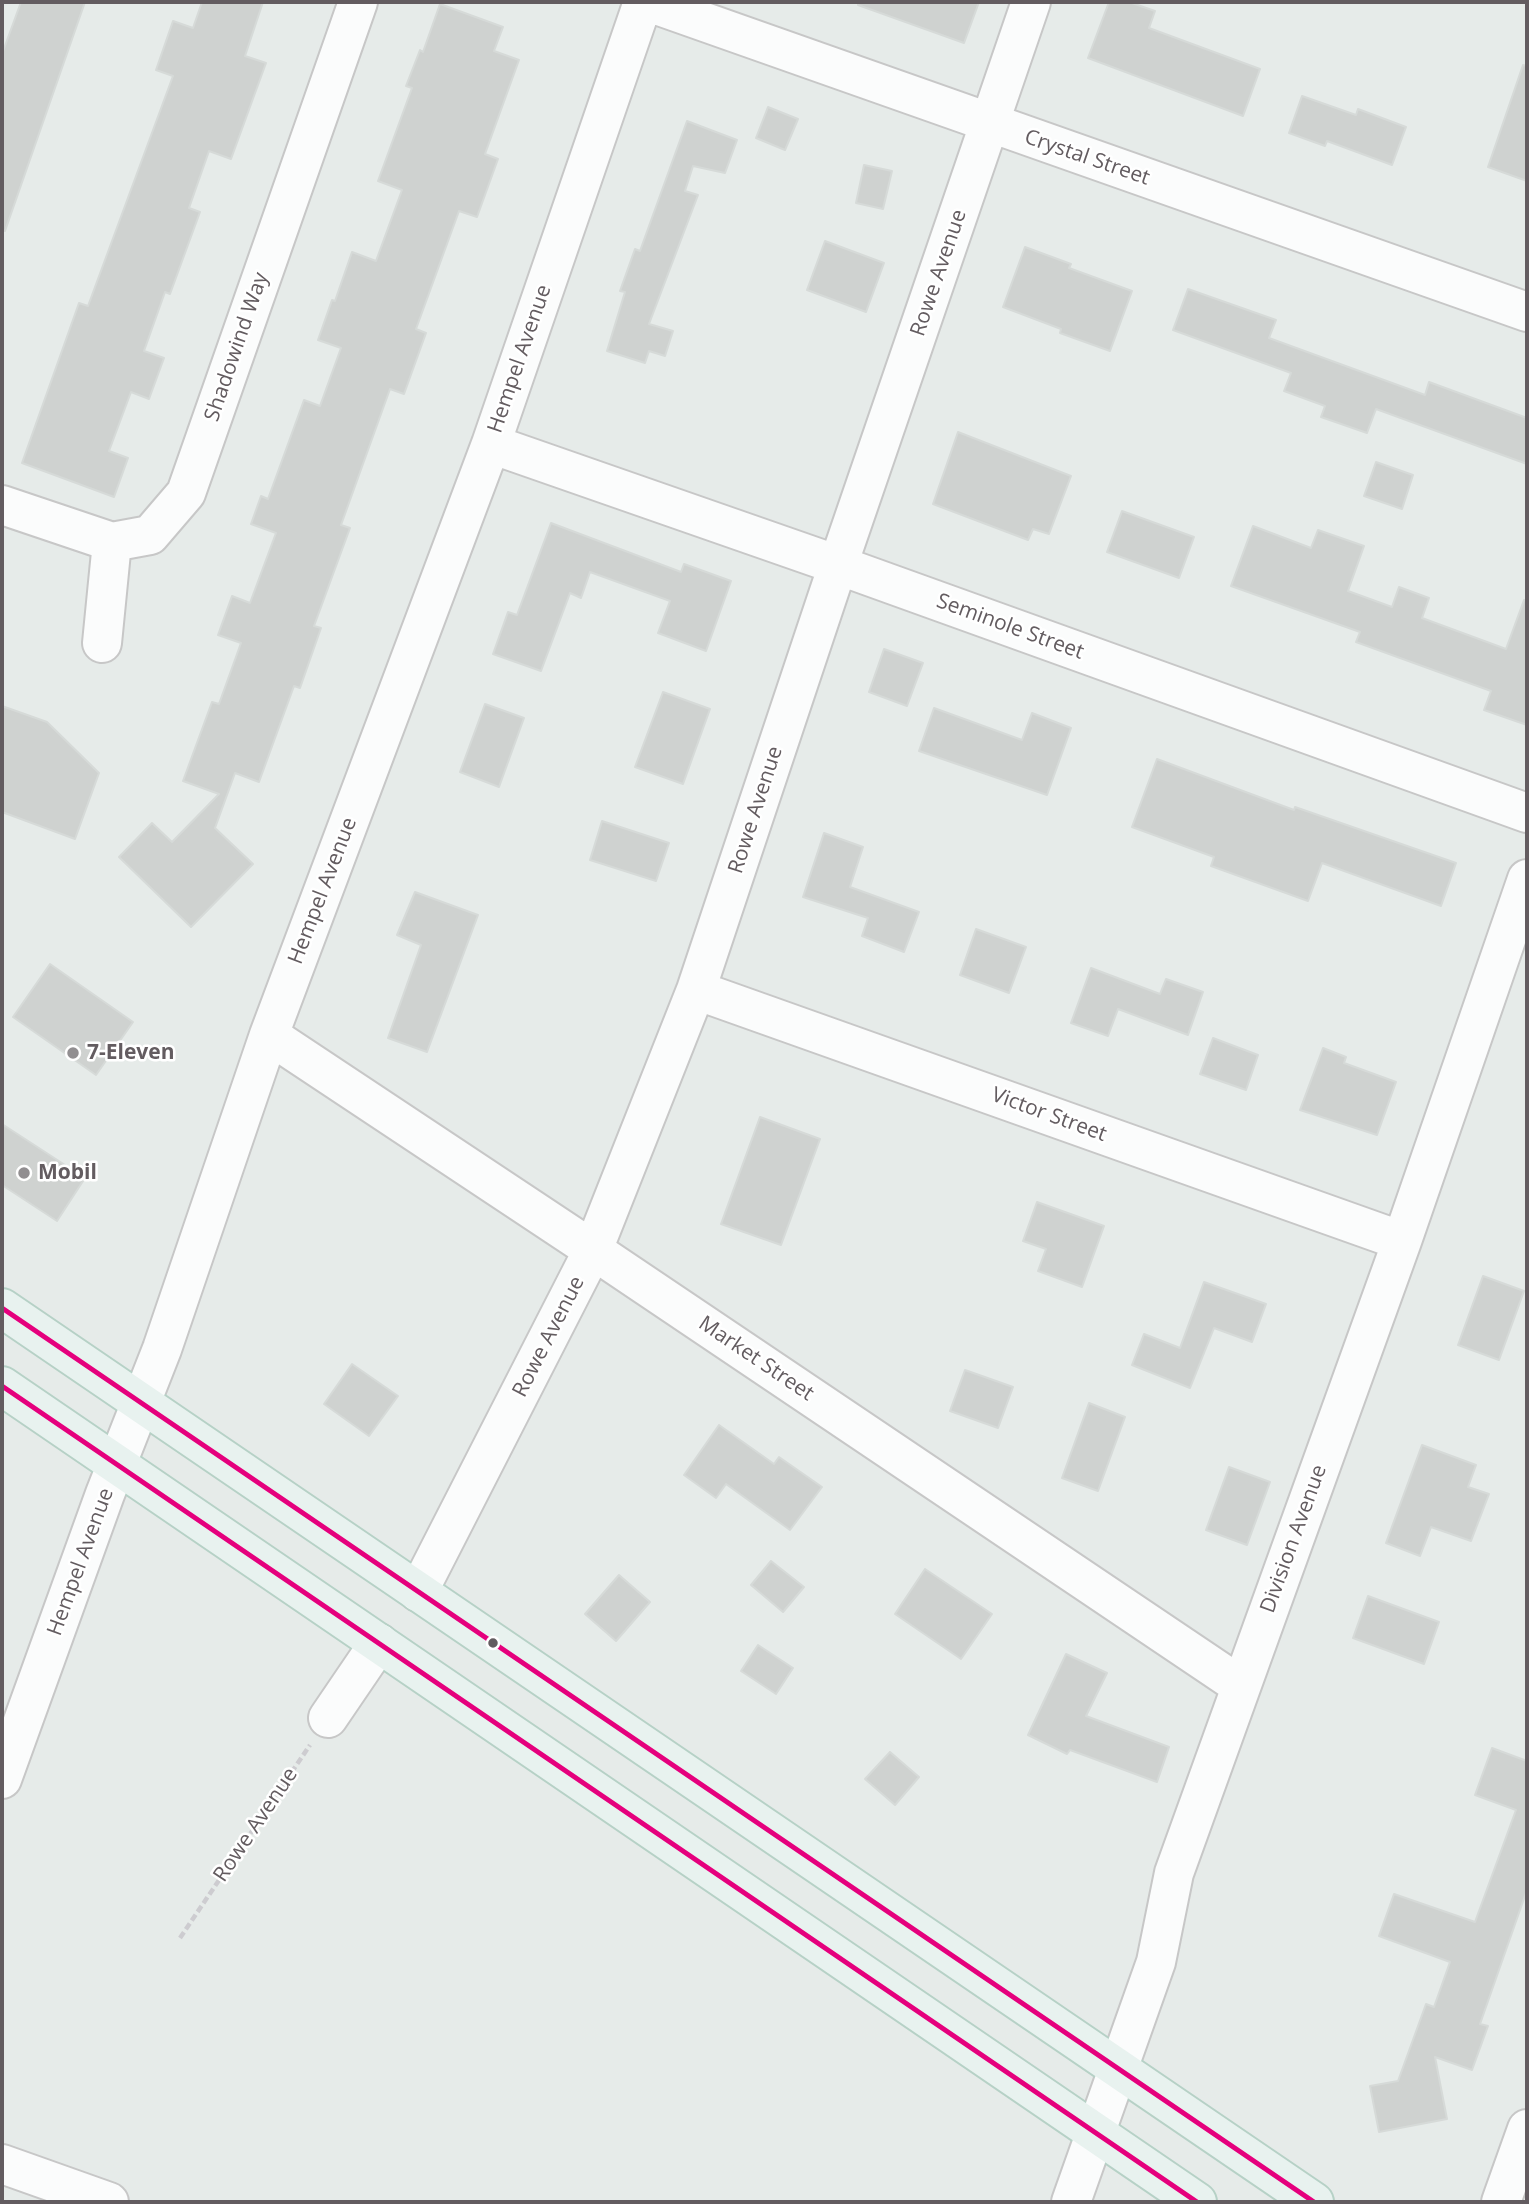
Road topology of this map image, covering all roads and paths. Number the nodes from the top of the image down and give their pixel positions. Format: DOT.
graph roads {
  1 [pos="358,2"];
  2 [pos="643,2"];
  3 [pos="648,2"];
  4 [pos="1031,2"];
  5 [pos="990,124"];
  6 [pos="1527,312"];
  7 [pos="491,444"];
  8 [pos="2,505"];
  9 [pos="112,542"];
  10 [pos="838,565"];
  11 [pos="102,643"];
  12 [pos="1527,813"];
  13 [pos="1527,879"];
  14 [pos="696,990"];
  15 [pos="269,1035"];
  16 [pos="1402,1241"];
  17 [pos="593,1250"];
  18 [pos="2,1308"];
  19 [pos="2,1386"];
  20 [pos="142,1404"];
  21 [pos="117,1465"];
  22 [pos="418,1592"];
  23 [pos="379,1643"];
  24 [pos="1241,1686"];
  25 [pos="328,1718"];
  26 [pos="2,1779"];
  27 [pos="180,1938"];
  28 [pos="1118,2070"];
  29 [pos="1527,2129"];
  30 [pos="1096,2133"];
  31 [pos="2,2164"];
  32 [pos="109,2202"];
  33 [pos="1071,2202"];
  34 [pos="1197,2202"];
  35 [pos="1314,2202"];
  36 [pos="1501,2202"];
  1 -- 9 [label="street, Shadowind Way"];
  2 -- 7 [label="street, Hempel Avenue"];
  3 -- 5 [label="street, Crystal Street"];
  4 -- 5 [label="street, Rowe Avenue"];
  5 -- 6 [label="street, Crystal Street"];
  5 -- 10 [label="street, Rowe Avenue"];
  7 -- 10 [label="street, Seminole Street"];
  7 -- 15 [label="street, Hempel Avenue"];
  8 -- 9 [label="street, Shadowind Way"];
  9 -- 11 [label="street"];
  10 -- 12 [label="street, Seminole Street"];
  10 -- 14 [label="street, Rowe Avenue"];
  13 -- 16 [label="street, Division Avenue"];
  14 -- 16 [label="street, Victor Street"];
  14 -- 17 [label="street, Rowe Avenue"];
  15 -- 17 [label="street, Market Street"];
  15 -- 20 [label="street, Hempel Avenue"];
  16 -- 24 [label="street, Division Avenue"];
  17 -- 22 [label="street, Rowe Avenue"];
  17 -- 24 [label="street, Market Street"];
  18 -- 20 [label="main road"];
  19 -- 21 [label="main road"];
  20 -- 21 [label="street, Hempel Avenue"];
  20 -- 22 [label="main road"];
  21 -- 23 [label="main road"];
  21 -- 26 [label="street, Hempel Avenue"];
  22 -- 28 [label="main road"];
  23 -- 25 [label="street"];
  23 -- 30 [label="main road"];
  24 -- 28 [label="street, Division Avenue"];
  25 -- 27 [label="path, Rowe Avenue"];
  28 -- 30 [label="street, Division Avenue"];
  28 -- 35 [label="main road"];
  29 -- 36 [label="street"];
  30 -- 33 [label="street, Division Avenue"];
  30 -- 34 [label="main road"];
  31 -- 32 [label="street"];
}
